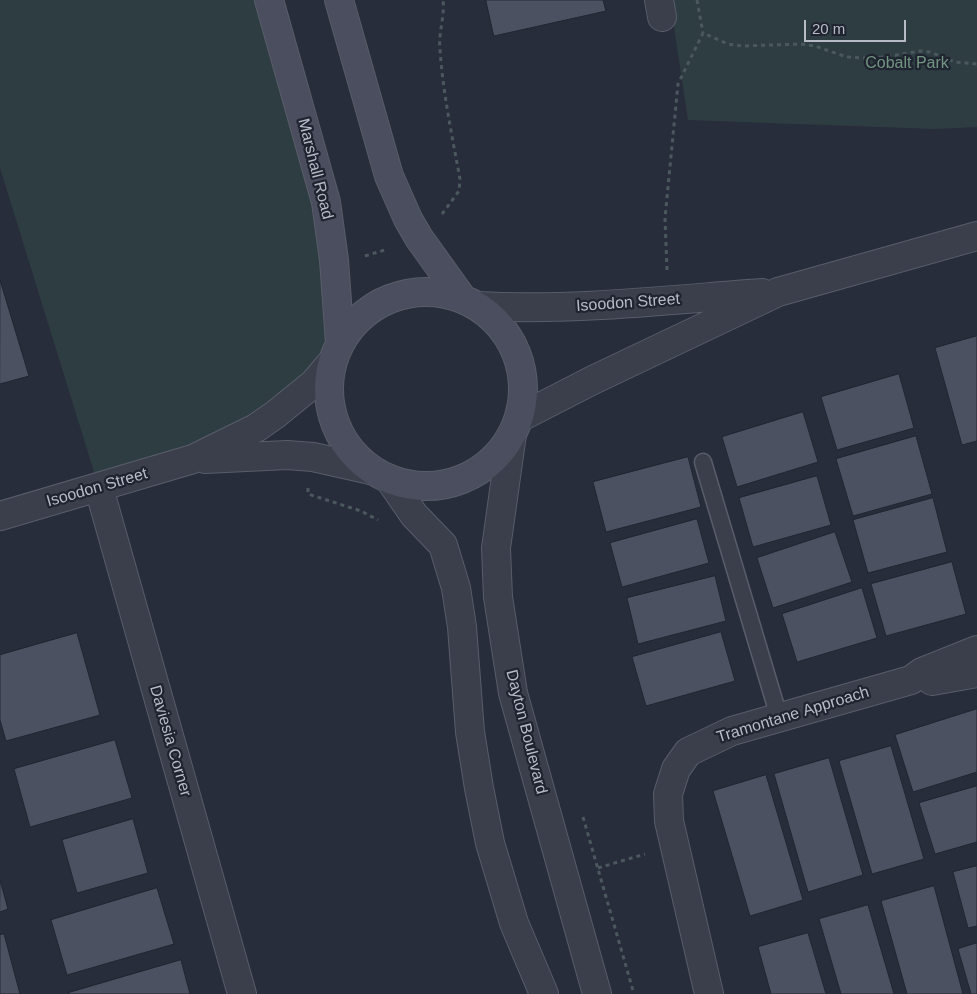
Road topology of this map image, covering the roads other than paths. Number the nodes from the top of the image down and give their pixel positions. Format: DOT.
graph roads {
  1 [pos="269,0"];
  2 [pos="339,0"];
  3 [pos="977,236"];
  4 [pos="778,292"];
  5 [pos="470,302"];
  6 [pos="336,352"];
  7 [pos="516,426"];
  8 [pos="193,459"];
  9 [pos="703,462"];
  10 [pos="380,475"];
  11 [pos="99,488"];
  12 [pos="0,516"];
  13 [pos="977,650"];
  14 [pos="977,673"];
  15 [pos="911,680"];
  16 [pos="779,717"];
  17 [pos="242,994"];
  18 [pos="544,994"];
  19 [pos="598,994"];
  20 [pos="709,994"];
  1 -- 6 [label="main road, Marshall Road"];
  2 -- 5 [label="main road"];
  3 -- 4 [label="street, Isoodon Street"];
  4 -- 5 [label="street, Isoodon Street"];
  4 -- 7 [label="street, Isoodon Street"];
  5 -- 6 [label="main road"];
  5 -- 7 [label="main road"];
  6 -- 8 [label="street, Isoodon Street"];
  6 -- 10 [label="main road, Marshall Road"];
  7 -- 10 [label="main road"];
  7 -- 19 [label="street, Dayton Boulevard"];
  8 -- 10 [label="street, Isoodon Street"];
  8 -- 11 [label="street, Isoodon Street"];
  9 -- 16 [label="lane"];
  10 -- 18 [label="street"];
  11 -- 12 [label="street, Isoodon Street"];
  11 -- 17 [label="street, Daviesia Corner"];
  13 -- 15 [label="street, Tramontane Approach"];
  14 -- 15 [label="street, Tramontane Approach"];
  15 -- 16 [label="street, Tramontane Approach"];
  16 -- 20 [label="street, Tramontane Approach"];
}
